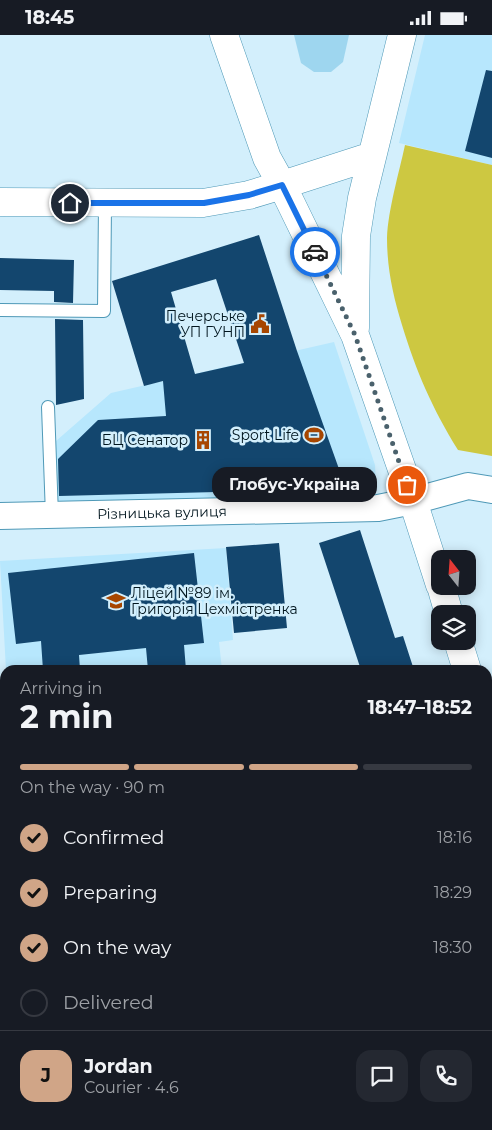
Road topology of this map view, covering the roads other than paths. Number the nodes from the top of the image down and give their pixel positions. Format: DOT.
graph roads {
  1 [pos="224,35"];
  2 [pos="402,35"];
  3 [pos="372,156"];
  4 [pos="282,185"];
  5 [pos="0,202"];
  6 [pos="105,204"];
  7 [pos="0,310"];
  8 [pos="355,335"];
  9 [pos="48,407"];
  10 [pos="492,490"];
  11 [pos="413,501"];
  12 [pos="52,515"];
  13 [pos="0,516"];
  14 [pos="431,557"];
  15 [pos="461,650"];
  16 [pos="465,665"];
  1 -- 4 [label="main road"];
  2 -- 3 [label="main road"];
  3 -- 4 [label="main road"];
  3 -- 8 [label="main road"];
  4 -- 6 [label="main road"];
  4 -- 8 [label="main road"];
  5 -- 6 [label="main road"];
  6 -- 7 [label="lane"];
  8 -- 11 [label="main road"];
  9 -- 12 [label="lane"];
  10 -- 11 [label="street, Різницька вулиця"];
  11 -- 12 [label="street, Різницька вулиця"];
  11 -- 14 [label="main road"];
  12 -- 13 [label="street, Різницька вулиця"];
  15 -- 16 [label="main road"];
}
